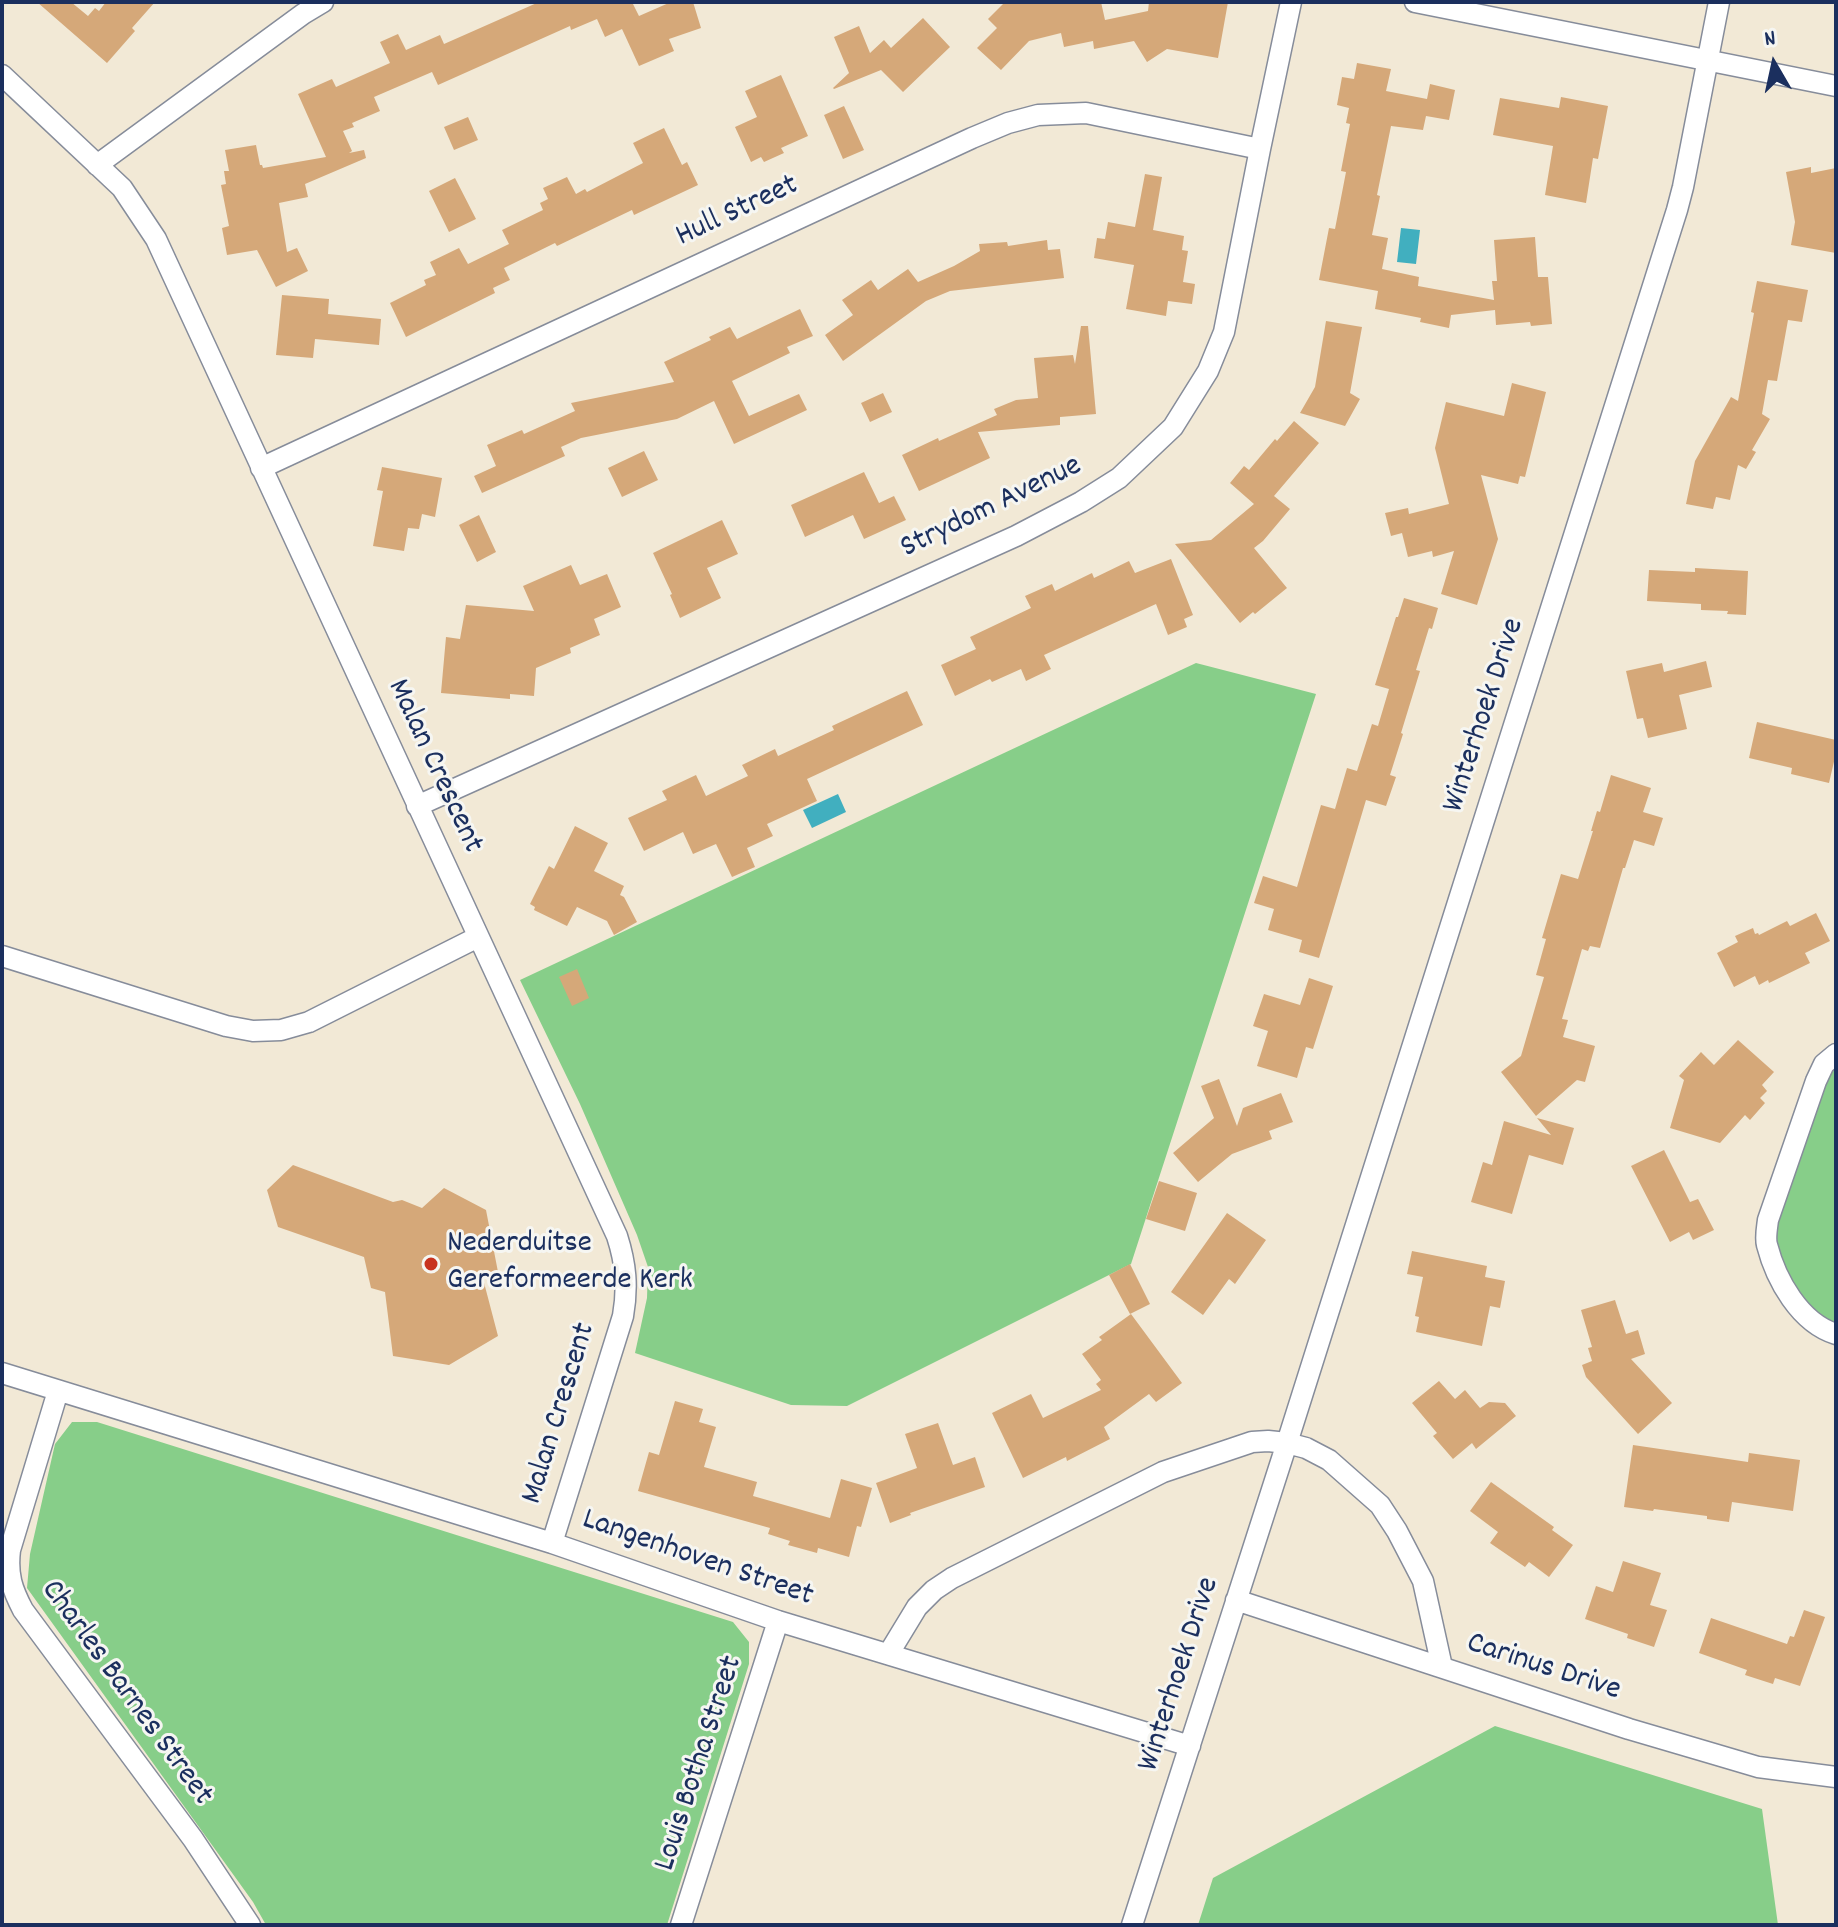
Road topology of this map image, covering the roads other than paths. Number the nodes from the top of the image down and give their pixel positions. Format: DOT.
graph roads {
  1 [pos="323,2"];
  2 [pos="1291,2"];
  3 [pos="1415,2"];
  4 [pos="1719,2"];
  5 [pos="1707,59"];
  6 [pos="2,75"];
  7 [pos="1836,86"];
  8 [pos="1260,149"];
  9 [pos="97,165"];
  10 [pos="261,468"];
  11 [pos="417,806"];
  12 [pos="478,937"];
  13 [pos="2,956"];
  14 [pos="1836,1054"];
  15 [pos="1836,1334"];
  16 [pos="2,1373"];
  17 [pos="58,1391"];
  18 [pos="1287,1443"];
  19 [pos="552,1543"];
  20 [pos="1236,1600"];
  21 [pos="778,1621"];
  22 [pos="889,1653"];
  23 [pos="1442,1667"];
  24 [pos="1190,1746"];
  25 [pos="1836,1777"];
  26 [pos="250,1925"];
  27 [pos="681,1925"];
  28 [pos="1132,1925"];
  1 -- 9 [label="street"];
  2 -- 8 [label="street, Strydom Avenue"];
  3 -- 5 [label="street"];
  4 -- 5 [label="street, Winterhoek Drive"];
  5 -- 7 [label="street"];
  5 -- 18 [label="street, Winterhoek Drive"];
  6 -- 9 [label="street, Malan Crescent"];
  8 -- 10 [label="street, Hull Street"];
  8 -- 11 [label="street, Strydom Avenue"];
  9 -- 10 [label="street, Malan Crescent"];
  10 -- 11 [label="street, Malan Crescent"];
  11 -- 12 [label="street, Malan Crescent"];
  12 -- 13 [label="street"];
  12 -- 19 [label="street, Malan Crescent"];
  14 -- 15 [label="street"];
  16 -- 17 [label="street, Langenhoven Street"];
  17 -- 19 [label="street, Langenhoven Street"];
  17 -- 26 [label="street, Charles Barnes Street"];
  18 -- 20 [label="street, Winterhoek Drive"];
  18 -- 22 [label="street"];
  18 -- 23 [label="street"];
  19 -- 21 [label="street, Langenhoven Street"];
  20 -- 23 [label="street, Carinus Drive"];
  20 -- 24 [label="street, Winterhoek Drive"];
  21 -- 22 [label="street, Langenhoven Street"];
  21 -- 27 [label="street, Louis Botha Street"];
  22 -- 24 [label="street, Langenhoven Street"];
  23 -- 25 [label="street, Carinus Drive"];
  24 -- 28 [label="street, Winterhoek Drive"];
}
